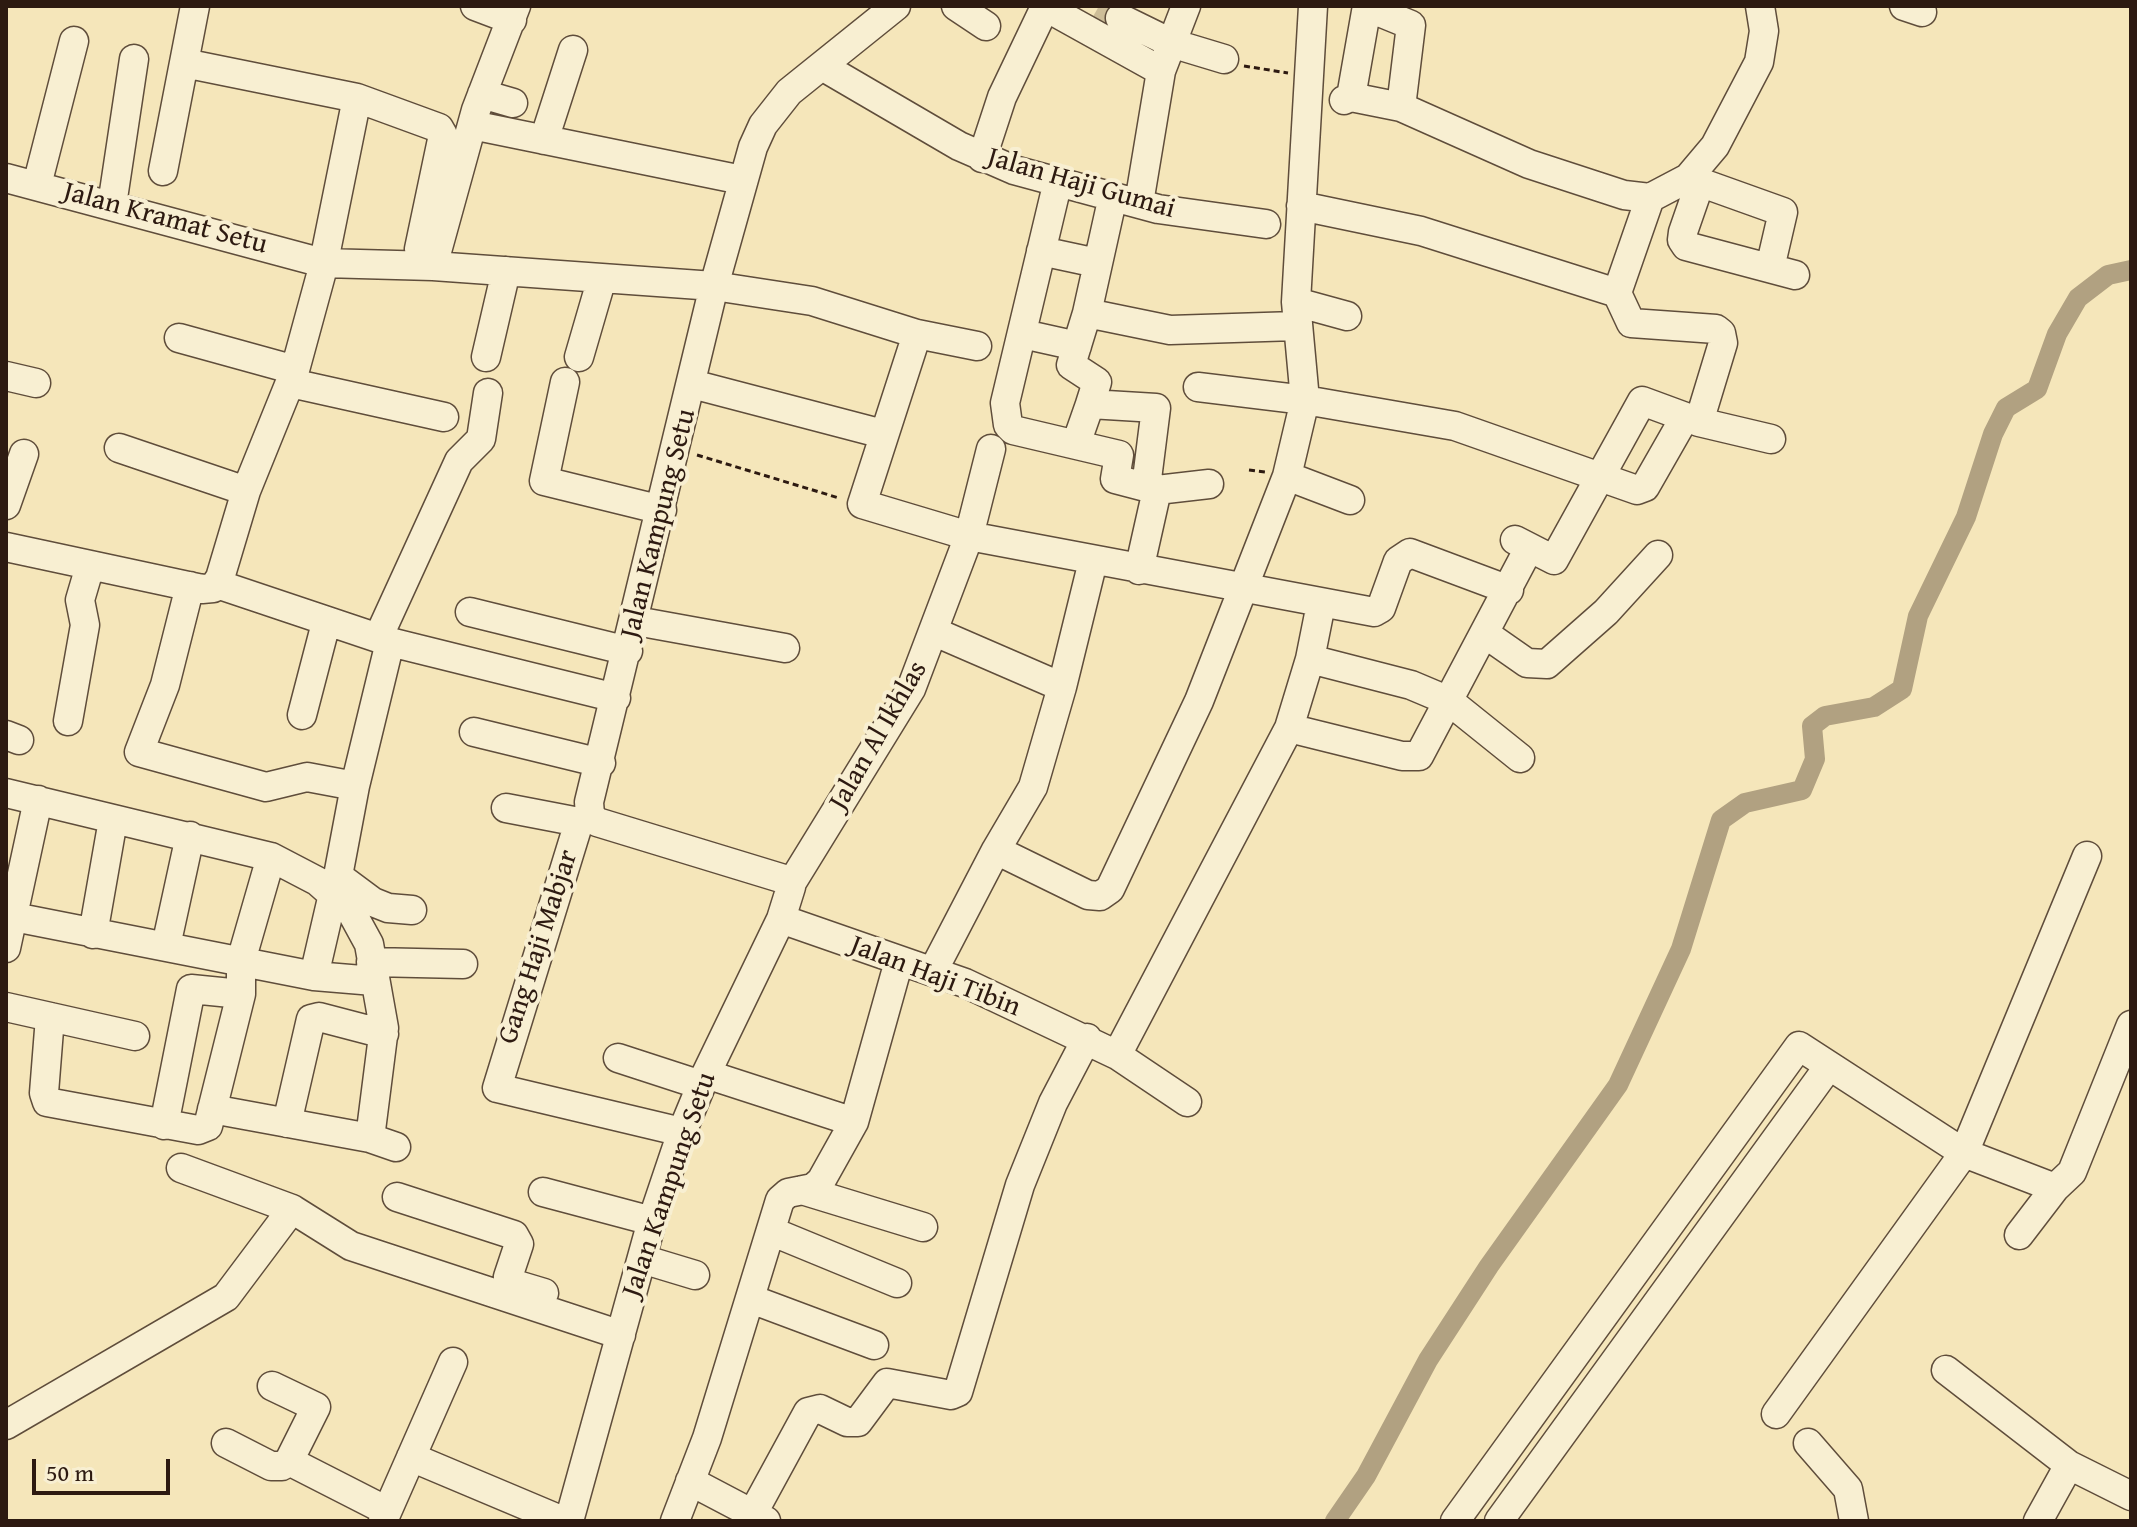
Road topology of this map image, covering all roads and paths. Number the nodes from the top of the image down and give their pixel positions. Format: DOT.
graph roads {
  1 [pos="195,6"];
  2 [pos="475,6"];
  3 [pos="896,6"];
  4 [pos="956,6"];
  5 [pos="1044,6"];
  6 [pos="1186,6"];
  7 [pos="1313,6"];
  8 [pos="1367,6"];
  9 [pos="1760,6"];
  10 [pos="514,13"];
  11 [pos="1120,18"];
  12 [pos="986,26"];
  13 [pos="74,41"];
  14 [pos="1171,43"];
  15 [pos="573,50"];
  16 [pos="134,59"];
  17 [pos="1224,59"];
  18 [pos="184,63"];
  19 [pos="822,66"];
  20 [pos="1161,71"];
  21 [pos="1307,75"];
  22 [pos="482,94"];
  23 [pos="357,98"];
  24 [pos="513,103"];
  25 [pos="1401,107"];
  26 [pos="472,125"];
  27 [pos="544,140"];
  28 [pos="982,158"];
  29 [pos="163,171"];
  30 [pos="6,178"];
  31 [pos="742,180"];
  32 [pos="1694,180"];
  33 [pos="1058,181"];
  34 [pos="37,185"];
  35 [pos="1650,198"];
  36 [pos="1126,200"];
  37 [pos="112,205"];
  38 [pos="1301,206"];
  39 [pos="1266,224"];
  40 [pos="1041,251"];
  41 [pos="323,263"];
  42 [pos="1097,263"];
  43 [pos="424,266"];
  44 [pos="506,271"];
  45 [pos="602,278"];
  46 [pos="714,286"];
  47 [pos="1617,293"];
  48 [pos="1087,313"];
  49 [pos="1296,314"];
  50 [pos="1347,316"];
  51 [pos="917,334"];
  52 [pos="1023,334"];
  53 [pos="179,338"];
  54 [pos="977,346"];
  55 [pos="1077,346"];
  56 [pos="486,357"];
  57 [pos="579,357"];
  58 [pos="6,376"];
  59 [pos="293,376"];
  60 [pos="565,382"];
  61 [pos="36,383"];
  62 [pos="692,384"];
  63 [pos="1198,387"];
  64 [pos="488,393"];
  65 [pos="1305,400"];
  66 [pos="1090,404"];
  67 [pos="444,417"];
  68 [pos="1692,420"];
  69 [pos="883,434"];
  70 [pos="1771,439"];
  71 [pos="1076,444"];
  72 [pos="119,448"];
  73 [pos="991,449"];
  74 [pos="24,454"];
  75 [pos="693,454"];
  76 [pos="1600,475"];
  77 [pos="1287,476"];
  78 [pos="1209,484"];
  79 [pos="1151,488"];
  80 [pos="246,491"];
  81 [pos="1350,500"];
  82 [pos="862,504"];
  83 [pos="6,505"];
  84 [pos="662,510"];
  85 [pos="969,536"];
  86 [pos="6,547"];
  87 [pos="1658,555"];
  88 [pos="1093,561"];
  89 [pos="90,566"];
  90 [pos="1139,570"];
  91 [pos="203,585"];
  92 [pos="1241,590"];
  93 [pos="1509,590"];
  94 [pos="1321,604"];
  95 [pos="470,612"];
  96 [pos="636,621"];
  97 [pos="326,623"];
  98 [pos="935,632"];
  99 [pos="1484,633"];
  100 [pos="384,640"];
  101 [pos="785,648"];
  102 [pos="628,651"];
  103 [pos="1310,659"];
  104 [pos="1062,687"];
  105 [pos="616,698"];
  106 [pos="1449,701"];
  107 [pos="302,715"];
  108 [pos="68,721"];
  109 [pos="1289,728"];
  110 [pos="474,732"];
  111 [pos="1520,758"];
  112 [pos="601,763"];
  113 [pos="355,786"];
  114 [pos="6,793"];
  115 [pos="38,800"];
  116 [pos="506,808"];
  117 [pos="584,819"];
  118 [pos="113,820"];
  119 [pos="190,836"];
  120 [pos="996,850"];
  121 [pos="2087,856"];
  122 [pos="271,857"];
  123 [pos="791,884"];
  124 [pos="333,894"];
  125 [pos="412,910"];
  126 [pos="14,917"];
  127 [pos="781,919"];
  128 [pos="93,934"];
  129 [pos="166,946"];
  130 [pos="6,948"];
  131 [pos="241,961"];
  132 [pos="899,961"];
  133 [pos="463,964"];
  134 [pos="933,971"];
  135 [pos="373,972"];
  136 [pos="314,976"];
  137 [pos="241,994"];
  138 [pos="6,1007"];
  139 [pos="50,1017"];
  140 [pos="2131,1025"];
  141 [pos="384,1034"];
  142 [pos="135,1036"];
  143 [pos="1087,1038"];
  144 [pos="1117,1055"];
  145 [pos="618,1058"];
  146 [pos="1829,1066"];
  147 [pos="703,1080"];
  148 [pos="1187,1102"];
  149 [pos="212,1109"];
  150 [pos="854,1122"];
  151 [pos="287,1123"];
  152 [pos="164,1125"];
  153 [pos="682,1132"];
  154 [pos="1964,1153"];
  155 [pos="181,1168"];
  156 [pos="2055,1188"];
  157 [pos="802,1190"];
  158 [pos="543,1192"];
  159 [pos="397,1197"];
  160 [pos="292,1209"];
  161 [pos="652,1221"];
  162 [pos="923,1227"];
  163 [pos="773,1232"];
  164 [pos="2019,1235"];
  165 [pos="642,1259"];
  166 [pos="695,1275"];
  167 [pos="897,1283"];
  168 [pos="751,1299"];
  169 [pos="623,1327"];
  170 [pos="874,1345"];
  171 [pos="453,1362"];
  172 [pos="1946,1370"];
  173 [pos="272,1386"];
  174 [pos="1776,1414"];
  175 [pos="6,1425"];
  176 [pos="226,1443"];
  177 [pos="1808,1443"];
  178 [pos="411,1457"];
  179 [pos="289,1461"];
  180 [pos="2069,1465"];
  181 [pos="690,1481"];
  182 [pos="2131,1496"];
  183 [pos="385,1516"];
  184 [pos="759,1517"];
  185 [pos="563,1521"];
  186 [pos="569,1521"];
  187 [pos="675,1521"];
  188 [pos="1455,1521"];
  189 [pos="1499,1521"];
  190 [pos="1854,1521"];
  191 [pos="2038,1521"];
  1 -- 18 [label="street"];
  2 -- 10 [label="street"];
  3 -- 19 [label="street, Jalan Kampung Setu"];
  4 -- 12 [label="street"];
  5 -- 20 [label="street"];
  5 -- 28 [label="street"];
  6 -- 14 [label="street"];
  7 -- 21 [label="street"];
  8 -- 25 [label="street"];
  8 -- 25 [label="street"];
  9 -- 32 [label="street"];
  10 -- 22 [label="street"];
  11 -- 14 [label="street"];
  13 -- 34 [label="street"];
  14 -- 17 [label="street"];
  14 -- 20 [label="street"];
  15 -- 27 [label="street"];
  16 -- 37 [label="street"];
  17 -- 21 [label="path"];
  18 -- 23 [label="street"];
  18 -- 29 [label="street"];
  19 -- 28 [label="street, Jalan Haji Gumai"];
  19 -- 31 [label="street, Jalan Kampung Setu"];
  20 -- 36 [label="street"];
  21 -- 38 [label="street"];
  22 -- 24 [label="street"];
  22 -- 26 [label="street"];
  23 -- 41 [label="street"];
  23 -- 43 [label="street"];
  25 -- 35 [label="street"];
  26 -- 27 [label="street"];
  26 -- 43 [label="street"];
  27 -- 31 [label="street"];
  28 -- 33 [label="street, Jalan Haji Gumai"];
  30 -- 34 [label="street, Jalan Kramat Setu"];
  31 -- 46 [label="street, Jalan Kampung Setu"];
  32 -- 32 [label="street"];
  32 -- 35 [label="street"];
  33 -- 36 [label="street, Jalan Haji Gumai"];
  33 -- 40 [label="street"];
  34 -- 37 [label="street, Jalan Kramat Setu"];
  35 -- 47 [label="street"];
  36 -- 39 [label="street, Jalan Haji Gumai"];
  36 -- 42 [label="street"];
  37 -- 41 [label="street, Jalan Kramat Setu"];
  38 -- 47 [label="street"];
  38 -- 49 [label="street"];
  40 -- 42 [label="street"];
  40 -- 52 [label="street"];
  41 -- 43 [label="street"];
  41 -- 59 [label="street"];
  42 -- 48 [label="street"];
  43 -- 44 [label="street"];
  44 -- 45 [label="street"];
  44 -- 56 [label="street"];
  45 -- 46 [label="street"];
  45 -- 57 [label="street"];
  46 -- 51 [label="street"];
  46 -- 62 [label="street, Jalan Kampung Setu"];
  47 -- 68 [label="street"];
  48 -- 49 [label="street"];
  48 -- 55 [label="street"];
  49 -- 50 [label="street"];
  49 -- 65 [label="street"];
  51 -- 54 [label="street"];
  51 -- 69 [label="street"];
  52 -- 55 [label="street"];
  52 -- 71 [label="street"];
  53 -- 59 [label="street"];
  55 -- 66 [label="street"];
  58 -- 61 [label="street"];
  59 -- 67 [label="street"];
  59 -- 80 [label="street"];
  60 -- 84 [label="street"];
  62 -- 69 [label="street"];
  62 -- 84 [label="street, Jalan Kampung Setu"];
  63 -- 65 [label="street"];
  64 -- 100 [label="street"];
  65 -- 76 [label="street"];
  65 -- 77 [label="street"];
  66 -- 71 [label="street"];
  66 -- 79 [label="street"];
  68 -- 70 [label="street"];
  68 -- 76 [label="street"];
  68 -- 76 [label="street"];
  69 -- 82 [label="street"];
  71 -- 79 [label="street"];
  72 -- 80 [label="street"];
  73 -- 85 [label="street, Jalan Al Ikhlas"];
  74 -- 83 [label="street"];
  75 -- 82 [label="path"];
  76 -- 93 [label="street"];
  77 -- 81 [label="street"];
  77 -- 92 [label="street"];
  78 -- 79 [label="street"];
  79 -- 90 [label="street"];
  80 -- 91 [label="street"];
  82 -- 85 [label="street"];
  84 -- 96 [label="street, Jalan Kampung Setu"];
  85 -- 88 [label="street"];
  85 -- 98 [label="street, Jalan Al Ikhlas"];
  86 -- 89 [label="street"];
  87 -- 99 [label="street"];
  88 -- 90 [label="street"];
  88 -- 104 [label="street"];
  89 -- 91 [label="street"];
  89 -- 108 [label="street"];
  90 -- 92 [label="street"];
  91 -- 97 [label="street"];
  91 -- 113 [label="street"];
  92 -- 94 [label="street"];
  92 -- 120 [label="street"];
  93 -- 94 [label="street"];
  93 -- 99 [label="street"];
  94 -- 103 [label="street"];
  95 -- 102 [label="street"];
  96 -- 101 [label="street"];
  96 -- 102 [label="street, Jalan Kampung Setu"];
  97 -- 100 [label="street"];
  97 -- 107 [label="street"];
  98 -- 104 [label="street"];
  98 -- 123 [label="street, Jalan Al Ikhlas"];
  99 -- 106 [label="street"];
  100 -- 105 [label="street"];
  100 -- 113 [label="street"];
  102 -- 105 [label="street, Jalan Kampung Setu"];
  103 -- 106 [label="street"];
  103 -- 109 [label="street"];
  104 -- 120 [label="street"];
  105 -- 112 [label="street, Jalan Kampung Setu"];
  106 -- 109 [label="street"];
  106 -- 111 [label="street"];
  109 -- 144 [label="street"];
  110 -- 112 [label="street"];
  112 -- 117 [label="street, Jalan Kampung Setu"];
  113 -- 125 [label="street"];
  114 -- 115 [label="street"];
  115 -- 118 [label="street"];
  115 -- 126 [label="street"];
  116 -- 117 [label="street"];
  117 -- 123 [label="street"];
  117 -- 153 [label="street, Gang Haji Mabjar"];
  118 -- 119 [label="street"];
  118 -- 128 [label="street"];
  119 -- 122 [label="street"];
  119 -- 129 [label="street"];
  120 -- 134 [label="street"];
  121 -- 154 [label="street"];
  122 -- 124 [label="street"];
  122 -- 131 [label="street"];
  123 -- 127 [label="street, Jalan Kampung Setu"];
  124 -- 135 [label="street"];
  124 -- 136 [label="street"];
  126 -- 128 [label="street"];
  126 -- 130 [label="street"];
  127 -- 132 [label="street, Jalan Haji Tibin"];
  127 -- 147 [label="street, Jalan Kampung Setu"];
  128 -- 129 [label="street"];
  129 -- 131 [label="street"];
  131 -- 136 [label="street"];
  131 -- 137 [label="street"];
  132 -- 134 [label="street, Jalan Haji Tibin"];
  132 -- 150 [label="street"];
  133 -- 135 [label="street"];
  134 -- 143 [label="street, Jalan Haji Tibin"];
  135 -- 136 [label="street"];
  135 -- 141 [label="street"];
  137 -- 149 [label="street"];
  137 -- 152 [label="street"];
  138 -- 139 [label="street"];
  139 -- 142 [label="street"];
  139 -- 152 [label="street"];
  140 -- 156 [label="street"];
  141 -- 151 [label="street"];
  141 -- 151 [label="street"];
  143 -- 144 [label="street, Jalan Haji Tibin"];
  143 -- 184 [label="street"];
  144 -- 148 [label="street, Jalan Haji Tibin"];
  145 -- 147 [label="street"];
  146 -- 154 [label="street"];
  146 -- 188 [label="street"];
  146 -- 189 [label="street"];
  147 -- 150 [label="street"];
  147 -- 153 [label="street, Jalan Kampung Setu"];
  149 -- 151 [label="street"];
  149 -- 152 [label="street"];
  150 -- 157 [label="street"];
  153 -- 161 [label="street, Jalan Kampung Setu"];
  154 -- 156 [label="street"];
  154 -- 174 [label="street"];
  155 -- 160 [label="street"];
  156 -- 164 [label="street"];
  157 -- 162 [label="street"];
  157 -- 163 [label="street"];
  158 -- 161 [label="street"];
  159 -- 169 [label="street"];
  160 -- 169 [label="street"];
  160 -- 175 [label="street"];
  161 -- 165 [label="street, Jalan Kampung Setu"];
  163 -- 167 [label="street"];
  163 -- 168 [label="street"];
  165 -- 166 [label="street"];
  165 -- 169 [label="street, Jalan Kampung Setu"];
  168 -- 170 [label="street"];
  168 -- 181 [label="street"];
  169 -- 186 [label="street, Jalan Kampung Setu"];
  171 -- 178 [label="street"];
  172 -- 180 [label="street"];
  173 -- 179 [label="street"];
  176 -- 179 [label="street"];
  177 -- 190 [label="street"];
  178 -- 183 [label="street"];
  178 -- 185 [label="street"];
  179 -- 183 [label="street"];
  180 -- 182 [label="street"];
  180 -- 191 [label="street"];
  181 -- 184 [label="street"];
  181 -- 187 [label="street"];
}
